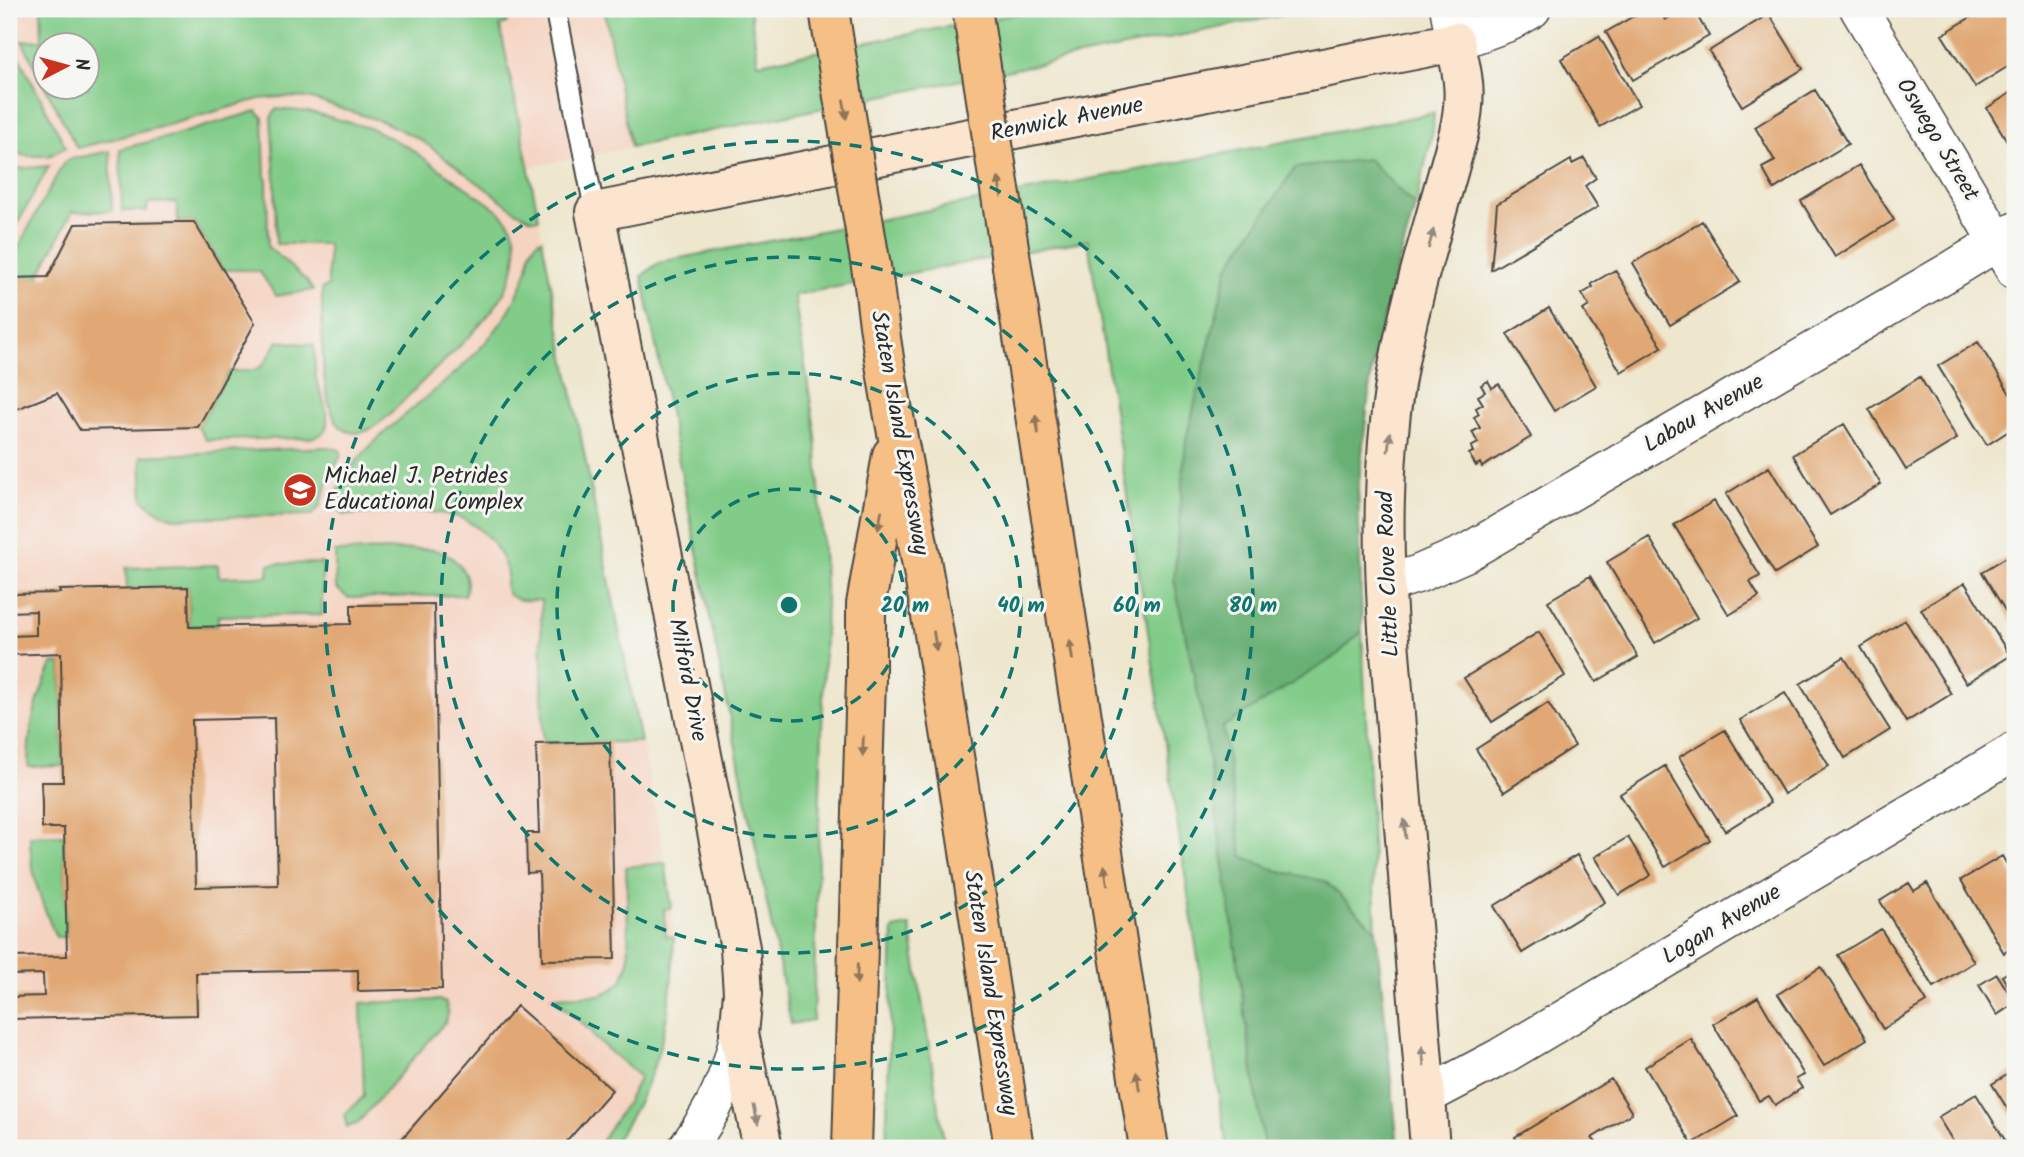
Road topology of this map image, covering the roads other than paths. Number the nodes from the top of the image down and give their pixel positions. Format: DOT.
graph roads {
  1 [pos="555,9"];
  2 [pos="1532,9"];
  3 [pos="1859,9"];
  4 [pos="973,12"];
  5 [pos="831,25"];
  6 [pos="1452,25"];
  7 [pos="595,212"];
  8 [pos="2009,248"];
  9 [pos="897,429"];
  10 [pos="1386,584"];
  11 [pos="2015,751"];
  12 [pos="739,1034"];
  13 [pos="1426,1096"];
  14 [pos="687,1148"];
  15 [pos="763,1148"];
  16 [pos="852,1148"];
  17 [pos="1014,1148"];
  18 [pos="1149,1148"];
  19 [pos="1430,1148"];
  1 -- 7 [label="lane"];
  2 -- 6 [label="street, Renwick Avenue"];
  3 -- 8 [label="street, Oswego Street"];
  18 -- 4 [label="highway, one-way, bridge"];
  5 -- 9 [label="highway, Staten Island Expressway, one-way, bridge"];
  6 -- 7 [label="street, Renwick Avenue"];
  10 -- 6 [label="street, Little Clove Road, one-way"];
  7 -- 12 [label="street, Milford Drive"];
  8 -- 10 [label="street, Labau Avenue"];
  9 -- 16 [label="highway, one-way"];
  9 -- 17 [label="highway, Staten Island Expressway, one-way"];
  13 -- 10 [label="street, Little Clove Road, one-way"];
  11 -- 13 [label="street, Logan Avenue"];
  12 -- 14 [label="street"];
  12 -- 15 [label="street, Milford Drive, one-way"];
  13 -- 19 [label="street, Little Clove Road"];
}
